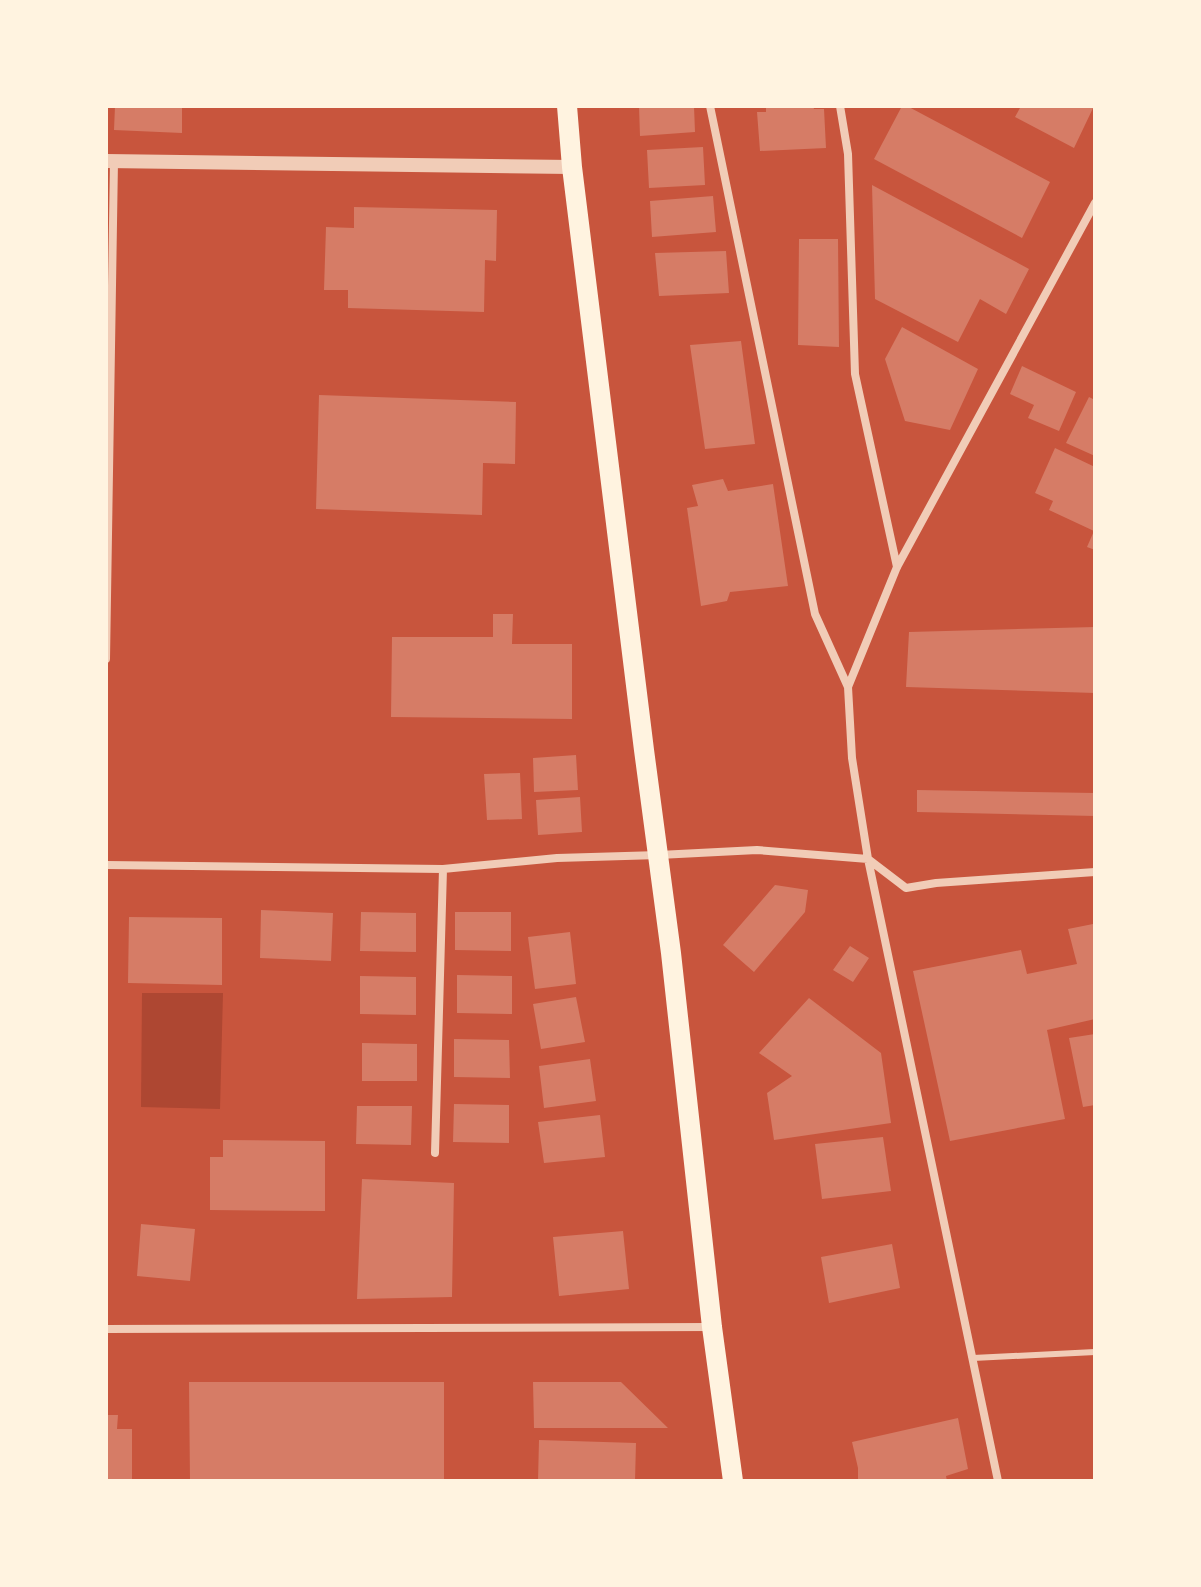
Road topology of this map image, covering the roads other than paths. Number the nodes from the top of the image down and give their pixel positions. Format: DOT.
graph roads {
  1 [pos="567,106"];
  2 [pos="710,106"];
  3 [pos="840,106"];
  4 [pos="110,161"];
  5 [pos="572,167"];
  6 [pos="1094,208"];
  7 [pos="897,567"];
  8 [pos="106,659"];
  9 [pos="848,687"];
  10 [pos="659,855"];
  11 [pos="868,859"];
  12 [pos="106,865"];
  13 [pos="443,869"];
  14 [pos="1095,872"];
  15 [pos="435,1153"];
  16 [pos="712,1327"];
  17 [pos="106,1329"];
  18 [pos="1095,1352"];
  19 [pos="973,1358"];
  20 [pos="733,1481"];
  21 [pos="998,1481"];
  1 -- 5 [label="main road"];
  2 -- 9 [label="street"];
  3 -- 7 [label="street"];
  4 -- 5 [label="street"];
  4 -- 8 [label="street"];
  5 -- 10 [label="main road"];
  6 -- 7 [label="street"];
  7 -- 9 [label="street"];
  9 -- 11 [label="street"];
  10 -- 11 [label="street"];
  10 -- 13 [label="street"];
  10 -- 16 [label="main road"];
  11 -- 14 [label="street"];
  11 -- 19 [label="street"];
  12 -- 13 [label="street"];
  13 -- 15 [label="street"];
  16 -- 17 [label="street"];
  16 -- 20 [label="main road"];
  18 -- 19 [label="lane"];
  19 -- 21 [label="street"];
}
